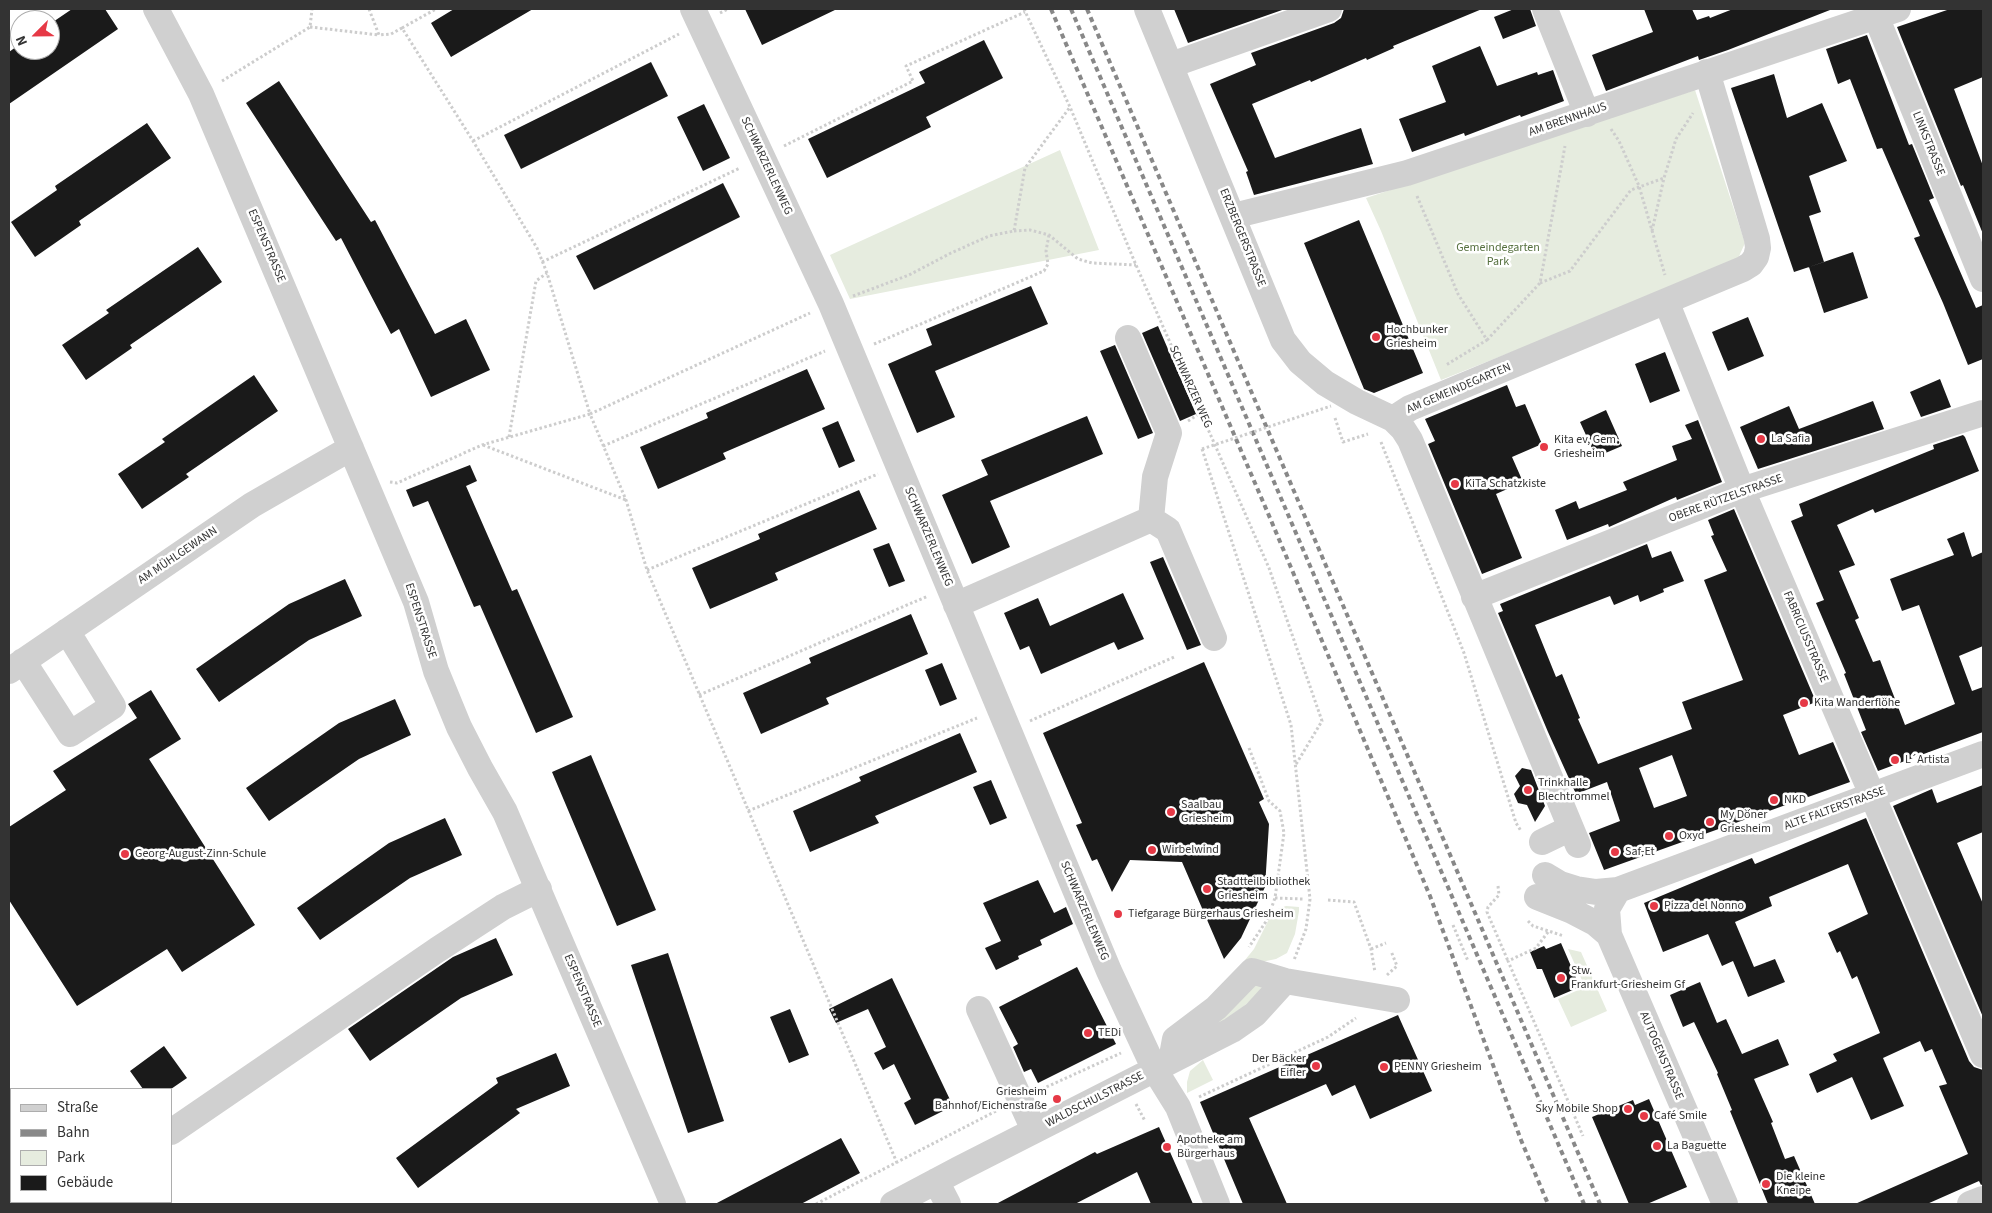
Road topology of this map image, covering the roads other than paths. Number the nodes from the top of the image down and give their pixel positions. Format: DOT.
graph roads {
  1 [pos="156,9"];
  2 [pos="1147,9"];
  3 [pos="1329,9"];
  4 [pos="1545,9"];
  5 [pos="1883,11"];
  6 [pos="696,16"];
  7 [pos="1171,65"];
  8 [pos="1710,78"];
  9 [pos="1585,115"];
  10 [pos="1233,216"];
  11 [pos="1983,279"];
  12 [pos="1666,301"];
  13 [pos="1128,338"];
  14 [pos="1983,413"];
  15 [pos="1383,430"];
  16 [pos="351,448"];
  17 [pos="1742,490"];
  18 [pos="1152,519"];
  19 [pos="953,596"];
  20 [pos="1474,597"];
  21 [pos="67,631"];
  22 [pos="1214,638"];
  23 [pos="16,666"];
  24 [pos="1983,754"];
  25 [pos="1872,795"];
  26 [pos="1542,842"];
  27 [pos="539,889"];
  28 [pos="1618,890"];
  29 [pos="1536,898"];
  30 [pos="1609,935"];
  31 [pos="1397,1000"];
  32 [pos="979,1010"];
  33 [pos="1983,1055"];
  34 [pos="1163,1065"];
  35 [pos="1034,1130"];
  36 [pos="172,1131"];
  37 [pos="936,1181"];
  38 [pos="1983,1198"];
  39 [pos="673,1204"];
  40 [pos="893,1204"];
  41 [pos="948,1204"];
  42 [pos="1217,1204"];
  43 [pos="1726,1204"];
  44 [pos="1970,1204"];
  1 -- 16 [label="street, ESPENSTRASSE"];
  2 -- 7 [label="street, ERZBERGERSTRASSE"];
  3 -- 7 [label="street"];
  4 -- 9 [label="street"];
  5 -- 8 [label="street, AM BRENNHAUS"];
  5 -- 11 [label="street, LINKSTRASSE"];
  6 -- 19 [label="street, SCHWARZERLENWEG"];
  7 -- 10 [label="street, ERZBERGERSTRASSE"];
  8 -- 9 [label="street, AM BRENNHAUS"];
  8 -- 12 [label="street, AM GEMEINDEGARTEN"];
  9 -- 10 [label="street, AM BRENNHAUS"];
  10 -- 15 [label="street, ERZBERGERSTRASSE"];
  12 -- 15 [label="street, AM GEMEINDEGARTEN"];
  12 -- 17 [label="street, FABRICIUSSTRASSE"];
  13 -- 18 [label="street"];
  14 -- 17 [label="street, OBERE RÜTZELSTRASSE"];
  15 -- 20 [label="street, AM GEMEINDEGARTEN"];
  16 -- 21 [label="street, AM MÜHLGEWANN"];
  16 -- 27 [label="street, ESPENSTRASSE"];
  17 -- 20 [label="street, OBERE RÜTZELSTRASSE"];
  17 -- 25 [label="street, FABRICIUSSTRASSE"];
  18 -- 19 [label="street"];
  18 -- 22 [label="street"];
  19 -- 34 [label="street, SCHWARZERLENWEG"];
  20 -- 26 [label="street, AM GEMEINDEGARTEN"];
  21 -- 23 [label="street, AM MÜHLGEWANN"];
  21 -- 23 [label="street"];
  24 -- 25 [label="street, ALTE FALTERSTRASSE"];
  25 -- 28 [label="street, ALTE FALTERSTRASSE"];
  25 -- 33 [label="street, FABRICIUSSTRASSE"];
  27 -- 36 [label="street"];
  27 -- 39 [label="street, ESPENSTRASSE"];
  28 -- 29 [label="street, ALTE FALTERSTRASSE"];
  28 -- 30 [label="street, AUTOGENSTRASSE"];
  29 -- 30 [label="street, AUTOGENSTRASSE"];
  30 -- 43 [label="street, AUTOGENSTRASSE"];
  31 -- 34 [label="street, WALDSCHULSTRASSE"];
  32 -- 35 [label="street"];
  34 -- 35 [label="street, WALDSCHULSTRASSE"];
  34 -- 42 [label="street, SCHWARZERLENWEG"];
  35 -- 37 [label="street, WALDSCHULSTRASSE"];
  37 -- 40 [label="street, WALDSCHULSTRASSE"];
  37 -- 41 [label="street"];
  38 -- 44 [label="street"];
}
